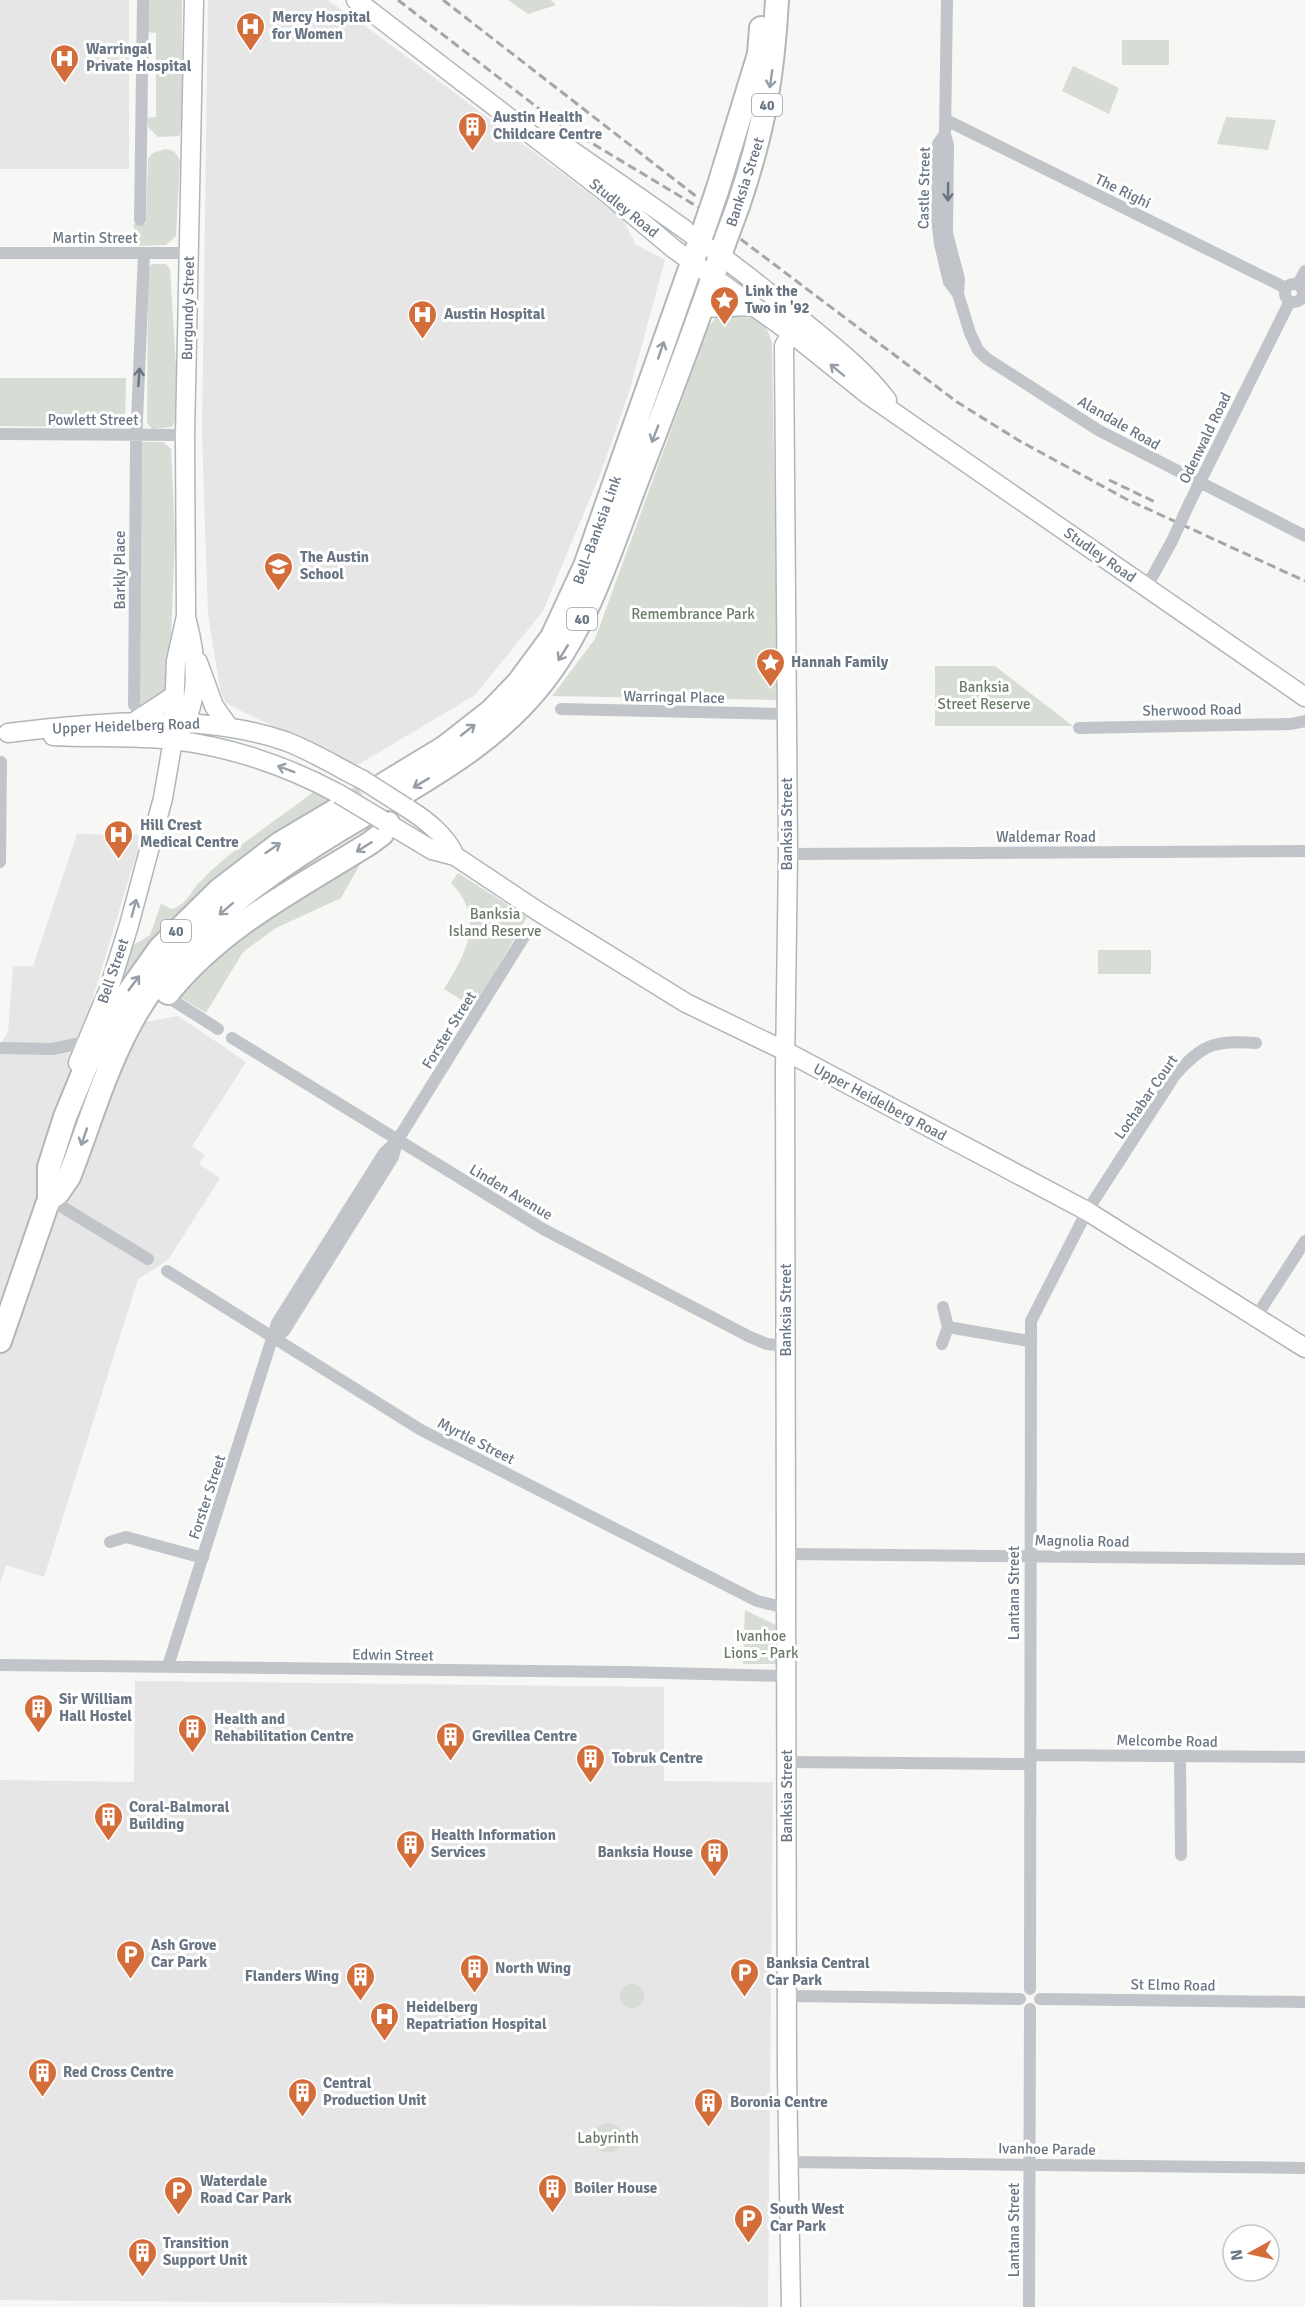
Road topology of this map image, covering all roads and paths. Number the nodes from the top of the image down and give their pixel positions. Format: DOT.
graph roads {
  1 [pos="143,0"];
  2 [pos="194,0"];
  3 [pos="356,0"];
  4 [pos="373,0"];
  5 [pos="762,0"];
  6 [pos="777,0"];
  7 [pos="947,0"];
  8 [pos="946,120"];
  9 [pos="645,212"];
  10 [pos="140,220"];
  11 [pos="698,247"];
  12 [pos="0,253"];
  13 [pos="144,253"];
  14 [pos="189,253"];
  15 [pos="719,258"];
  16 [pos="1305,271"];
  17 [pos="958,294"];
  18 [pos="1296,294"];
  19 [pos="752,306"];
  20 [pos="701,308"];
  21 [pos="795,325"];
  22 [pos="0,434"];
  23 [pos="138,435"];
  24 [pos="185,435"];
  25 [pos="1200,483"];
  26 [pos="1305,536"];
  27 [pos="1146,588"];
  28 [pos="186,616"];
  29 [pos="192,643"];
  30 [pos="175,695"];
  31 [pos="1305,697"];
  32 [pos="134,705"];
  33 [pos="561,709"];
  34 [pos="787,714"];
  35 [pos="1305,721"];
  36 [pos="129,724"];
  37 [pos="229,727"];
  38 [pos="1079,728"];
  39 [pos="176,731"];
  40 [pos="4,733"];
  41 [pos="145,738"];
  42 [pos="1,762"];
  43 [pos="166,781"];
  44 [pos="388,792"];
  45 [pos="348,806"];
  46 [pos="387,821"];
  47 [pos="427,822"];
  48 [pos="425,846"];
  49 [pos="1305,851"];
  50 [pos="788,854"];
  51 [pos="455,856"];
  52 [pos="0,862"];
  53 [pos="525,935"];
  54 [pos="166,996"];
  55 [pos="218,1029"];
  56 [pos="232,1038"];
  57 [pos="86,1041"];
  58 [pos="1256,1043"];
  59 [pos="0,1048"];
  60 [pos="52,1049"];
  61 [pos="785,1051"];
  62 [pos="75,1072"];
  63 [pos="104,1082"];
  64 [pos="68,1109"];
  65 [pos="397,1140"];
  66 [pos="49,1199"];
  67 [pos="1087,1211"];
  68 [pos="1305,1241"];
  69 [pos="148,1259"];
  70 [pos="167,1271"];
  71 [pos="942,1307"];
  72 [pos="1256,1317"];
  73 [pos="948,1328"];
  74 [pos="274,1338"];
  75 [pos="0,1341"];
  76 [pos="1029,1341"];
  77 [pos="942,1344"];
  78 [pos="786,1346"];
  79 [pos="1305,1348"];
  80 [pos="110,1542"];
  81 [pos="786,1554"];
  82 [pos="1029,1556"];
  83 [pos="203,1558"];
  84 [pos="1305,1559"];
  85 [pos="786,1608"];
  86 [pos="0,1665"];
  87 [pos="168,1666"];
  88 [pos="786,1676"];
  89 [pos="1180,1756"];
  90 [pos="1305,1758"];
  91 [pos="1030,1759"];
  92 [pos="787,1762"];
  93 [pos="1181,1855"];
  94 [pos="1030,1989"];
  95 [pos="787,1996"];
  96 [pos="1020,1999"];
  97 [pos="1040,1999"];
  98 [pos="1305,2002"];
  99 [pos="1030,2008"];
  100 [pos="788,2162"];
  101 [pos="1029,2164"];
  102 [pos="1305,2168"];
  103 [pos="791,2307"];
  104 [pos="1029,2307"];
  1 -- 10 [label="street"];
  2 -- 14 [label="street, Burgundy Street"];
  3 -- 9 [label="street, Studley Road"];
  4 -- 9 [label="street, Studley Road"];
  5 -- 11 [label="highway, Banksia Street / 40, bridge"];
  6 -- 15 [label="highway, Banksia Street / 40, one-way, bridge"];
  7 -- 8 [label="street, Castle Street"];
  8 -- 17 [label="street, Castle Street"];
  8 -- 18 [label="street, The Righi"];
  9 -- 11 [label="street, Studley Road"];
  11 -- 15 [label="street, Studley Road"];
  44 -- 11 [label="highway, Bell–Banksia Link / 40, one-way"];
  12 -- 13 [label="street, Martin Street"];
  13 -- 14 [label="street, Martin Street"];
  23 -- 13 [label="street, one-way"];
  14 -- 24 [label="street, Burgundy Street"];
  15 -- 19 [label="street, Studley Road"];
  15 -- 20 [label="highway, Bell–Banksia Link / 40"];
  15 -- 21 [label="street, Studley Road"];
  16 -- 18 [label="street, Odenwald Road"];
  17 -- 25 [label="street, Alandale Road"];
  18 -- 25 [label="street, Odenwald Road"];
  19 -- 20 [label="street"];
  19 -- 21 [label="street, Studley Road"];
  20 -- 44 [label="highway, Bell–Banksia Link / 40, one-way"];
  21 -- 27 [label="street, Studley Road"];
  21 -- 34 [label="street, Banksia Street"];
  22 -- 23 [label="street, Powlett Street"];
  23 -- 24 [label="street, Powlett Street"];
  23 -- 32 [label="street, Barkly Place"];
  24 -- 28 [label="street, Burgundy Street"];
  25 -- 26 [label="street, Alandale Road"];
  25 -- 27 [label="street, Odenwald Road, bridge"];
  27 -- 31 [label="street, Studley Road"];
  28 -- 29 [label="street, Burgundy Street"];
  28 -- 30 [label="street, Burgundy Street"];
  29 -- 37 [label="street"];
  29 -- 39 [label="street, Burgundy Street"];
  30 -- 36 [label="street"];
  30 -- 39 [label="street, Burgundy Street"];
  33 -- 34 [label="street, Warringal Place"];
  34 -- 50 [label="street, Banksia Street"];
  35 -- 38 [label="street, Sherwood Road"];
  36 -- 39 [label="street, Upper Heidelberg Road"];
  36 -- 40 [label="street, Upper Heidelberg Road"];
  37 -- 39 [label="street, Upper Heidelberg Road"];
  37 -- 44 [label="street, Upper Heidelberg Road"];
  39 -- 41 [label="street, Upper Heidelberg Road"];
  39 -- 43 [label="street, Bell Street"];
  45 -- 39 [label="street, Upper Heidelberg Road, one-way"];
  40 -- 41 [label="street, Upper Heidelberg Road"];
  41 -- 43 [label="street"];
  42 -- 52 [label="street"];
  57 -- 43 [label="street, Bell Street, one-way"];
  44 -- 46 [label="street"];
  44 -- 47 [label="street, Upper Heidelberg Road"];
  45 -- 46 [label="street, Upper Heidelberg Road, bridge"];
  45 -- 63 [label="highway, 40, one-way"];
  64 -- 45 [label="highway, 40, one-way"];
  46 -- 48 [label="street, Upper Heidelberg Road"];
  46 -- 54 [label="highway, one-way"];
  47 -- 48 [label="street"];
  47 -- 51 [label="street, Upper Heidelberg Road"];
  48 -- 51 [label="street, Upper Heidelberg Road"];
  49 -- 50 [label="street, Waldemar Road"];
  50 -- 61 [label="street, Banksia Street"];
  51 -- 61 [label="street, Upper Heidelberg Road"];
  53 -- 65 [label="street, Forster Street"];
  54 -- 55 [label="street"];
  54 -- 63 [label="highway"];
  56 -- 65 [label="street, Linden Avenue"];
  57 -- 60 [label="street"];
  57 -- 62 [label="street, Bell Street"];
  58 -- 67 [label="street, Lochabar Court"];
  59 -- 60 [label="street"];
  60 -- 62 [label="street"];
  61 -- 67 [label="street, Upper Heidelberg Road"];
  61 -- 78 [label="street, Banksia Street"];
  62 -- 64 [label="street, Bell Street"];
  63 -- 66 [label="highway, Bell Street / 40, one-way"];
  64 -- 66 [label="highway, Bell Street / 40"];
  65 -- 74 [label="street, Forster Street"];
  65 -- 78 [label="street, Linden Avenue"];
  66 -- 69 [label="street"];
  66 -- 75 [label="highway, Bell Street / 40"];
  67 -- 72 [label="street, Upper Heidelberg Road"];
  67 -- 76 [label="street, Lantana Street"];
  68 -- 72 [label="street"];
  70 -- 74 [label="street, Myrtle Street"];
  71 -- 73 [label="street"];
  72 -- 79 [label="street, Upper Heidelberg Road"];
  73 -- 76 [label="street"];
  73 -- 77 [label="street"];
  74 -- 83 [label="street, Forster Street"];
  74 -- 85 [label="street, Myrtle Street"];
  76 -- 82 [label="street, Lantana Street"];
  78 -- 81 [label="street, Banksia Street"];
  80 -- 83 [label="street"];
  81 -- 82 [label="street, Magnolia Road"];
  81 -- 85 [label="street, Banksia Street"];
  82 -- 84 [label="street, Magnolia Road"];
  82 -- 91 [label="street, Lantana Street"];
  83 -- 87 [label="street, Forster Street"];
  85 -- 88 [label="street, Banksia Street"];
  86 -- 87 [label="street, Edwin Street"];
  87 -- 88 [label="street, Edwin Street"];
  88 -- 92 [label="street, Banksia Street"];
  89 -- 90 [label="street, Melcombe Road"];
  89 -- 91 [label="street, Melcombe Road"];
  89 -- 93 [label="street"];
  91 -- 92 [label="street, Melcombe Road"];
  91 -- 94 [label="street, Lantana Street"];
  92 -- 95 [label="street, Banksia Street"];
  94 -- 96 [label="street"];
  94 -- 97 [label="street"];
  95 -- 96 [label="street"];
  95 -- 100 [label="street, Banksia Street"];
  96 -- 99 [label="street"];
  97 -- 98 [label="street, St Elmo Road"];
  97 -- 99 [label="street"];
  99 -- 101 [label="street, Lantana Street"];
  100 -- 101 [label="street, Ivanhoe Parade"];
  100 -- 103 [label="street, Banksia Street"];
  101 -- 102 [label="street, Ivanhoe Parade"];
  101 -- 104 [label="street, Lantana Street"];
}
